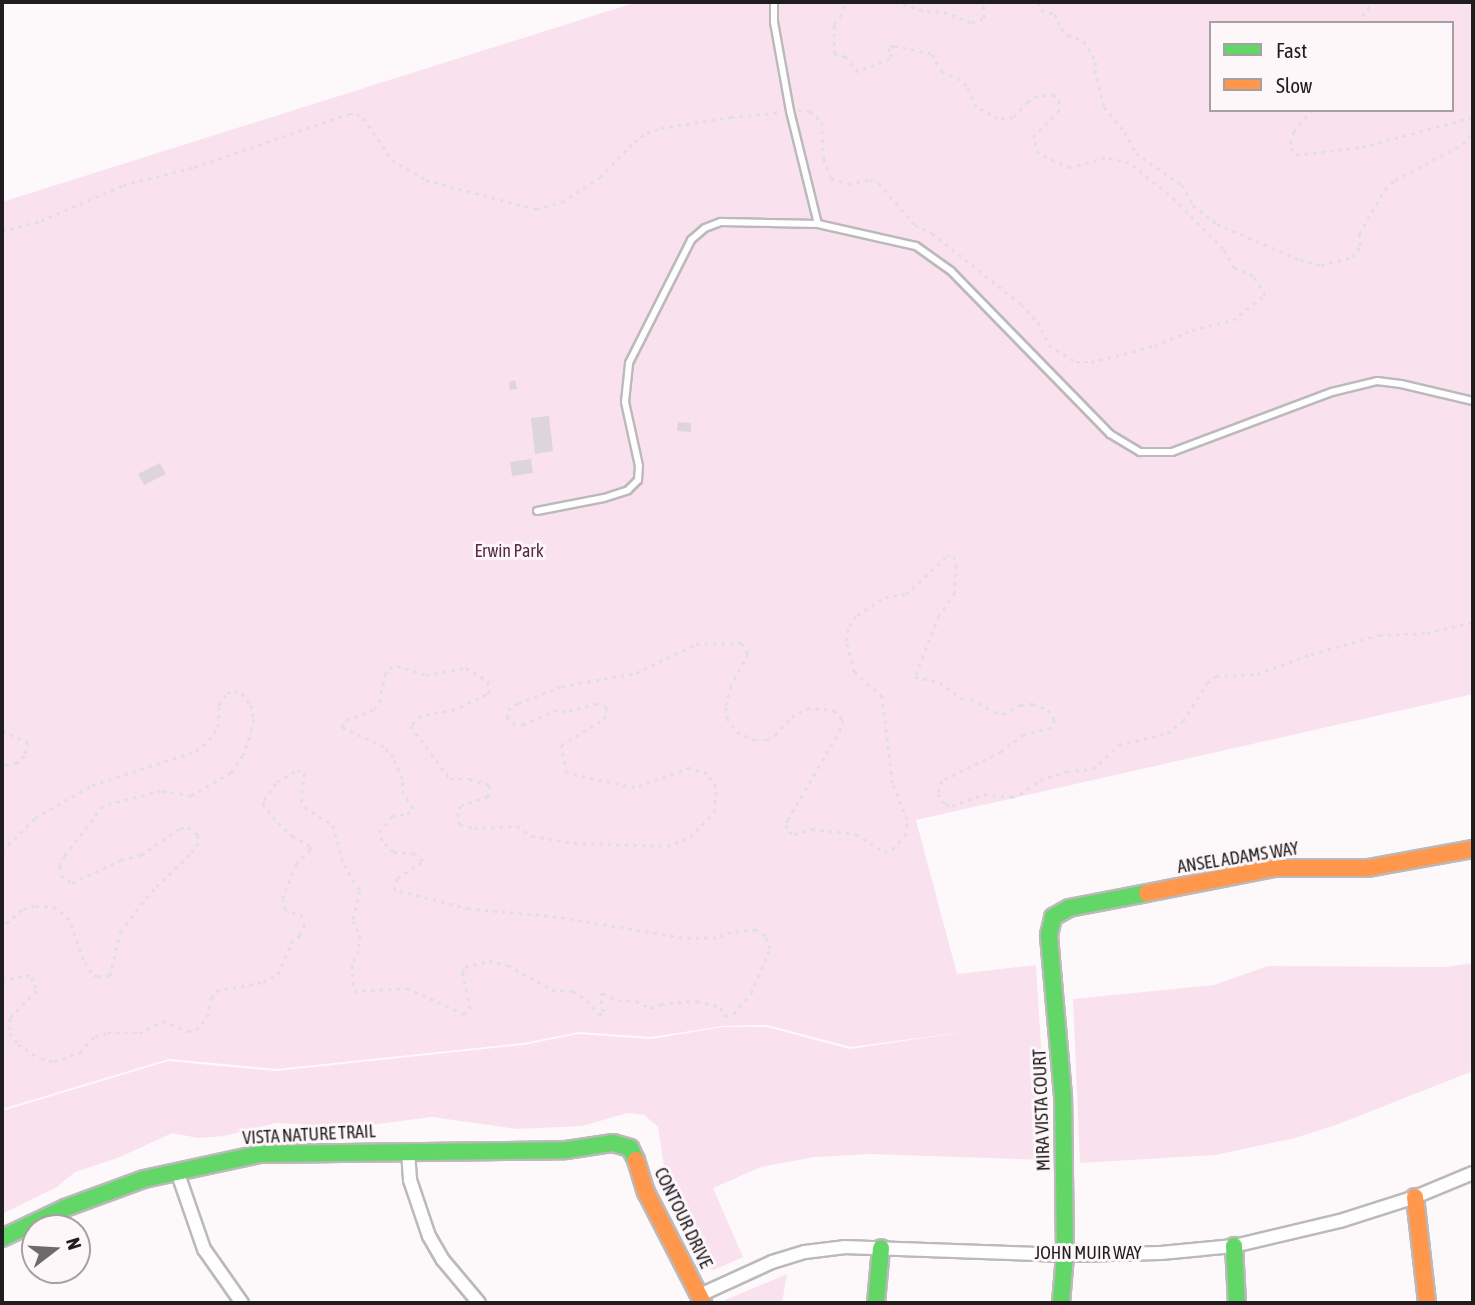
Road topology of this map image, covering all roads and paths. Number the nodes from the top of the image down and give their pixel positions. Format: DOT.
graph roads {
  1 [pos="774,2"];
  2 [pos="845,2"];
  3 [pos="895,2"];
  4 [pos="983,2"];
  5 [pos="1039,2"];
  6 [pos="1372,2"];
  7 [pos="1358,21"];
  8 [pos="790,111"];
  9 [pos="1311,112"];
  10 [pos="1473,117"];
  11 [pos="1473,133"];
  12 [pos="818,224"];
  13 [pos="2,231"];
  14 [pos="1473,401"];
  15 [pos="537,511"];
  16 [pos="1473,622"];
  17 [pos="2,732"];
  18 [pos="2,766"];
  19 [pos="1473,849"];
  20 [pos="2,851"];
  21 [pos="1053,917"];
  22 [pos="2,928"];
  23 [pos="2,981"];
  24 [pos="630,1148"];
  25 [pos="408,1151"];
  26 [pos="177,1171"];
  27 [pos="1473,1173"];
  28 [pos="1415,1197"];
  29 [pos="2,1238"];
  30 [pos="1234,1246"];
  31 [pos="881,1248"];
  32 [pos="1065,1255"];
  33 [pos="701,1299"];
  34 [pos="242,1303"];
  35 [pos="479,1303"];
  36 [pos="876,1303"];
  37 [pos="1061,1303"];
  38 [pos="1237,1303"];
  39 [pos="1427,1303"];
  1 -- 8 [label="lane"];
  2 -- 8 [label="path"];
  3 -- 4 [label="path"];
  5 -- 11 [label="path"];
  6 -- 7 [label="path"];
  8 -- 12 [label="lane"];
  8 -- 13 [label="path"];
  9 -- 10 [label="path"];
  12 -- 14 [label="lane"];
  12 -- 15 [label="lane"];
  16 -- 23 [label="path"];
  17 -- 18 [label="path"];
  19 -- 21 [label="street, ANSEL ADAMS WAY"];
  20 -- 22 [label="path"];
  21 -- 32 [label="street, MIRA VISTA COURT"];
  24 -- 25 [label="street, VISTA NATURE TRAIL"];
  24 -- 33 [label="street, CONTOUR DRIVE"];
  25 -- 26 [label="street, VISTA NATURE TRAIL"];
  25 -- 35 [label="street"];
  26 -- 29 [label="street, VISTA NATURE TRAIL"];
  26 -- 34 [label="street"];
  27 -- 28 [label="street, JOHN MUIR WAY"];
  28 -- 30 [label="street, JOHN MUIR WAY"];
  28 -- 39 [label="street"];
  30 -- 32 [label="street, JOHN MUIR WAY"];
  30 -- 38 [label="street"];
  31 -- 32 [label="street, JOHN MUIR WAY"];
  31 -- 33 [label="street, JOHN MUIR WAY"];
  31 -- 36 [label="street"];
  32 -- 37 [label="street, MIRA VISTA COURT"];
}
